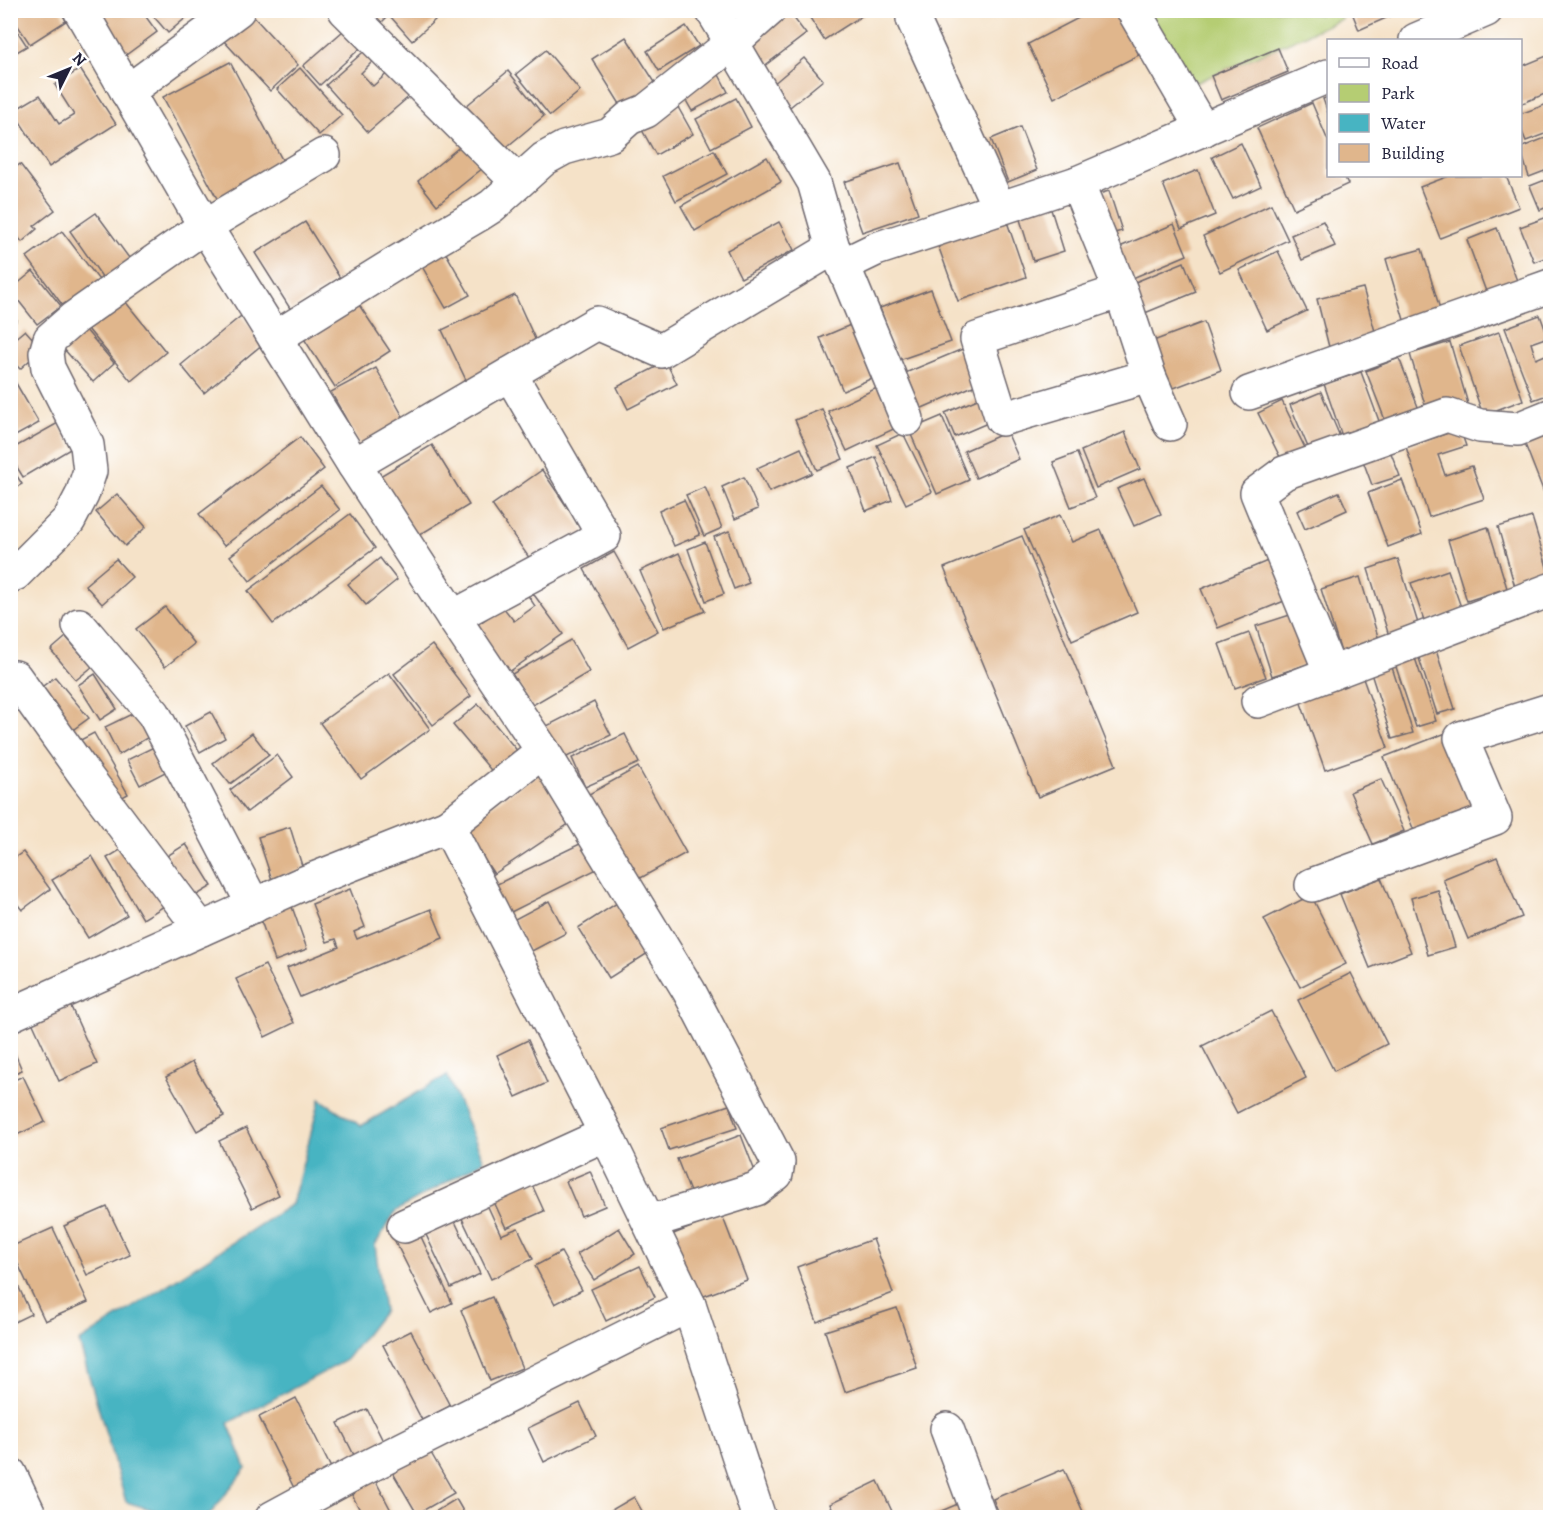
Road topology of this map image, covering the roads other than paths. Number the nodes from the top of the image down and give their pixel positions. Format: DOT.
graph roads {
  1 [pos="80,10"];
  2 [pos="238,10"];
  3 [pos="345,10"];
  4 [pos="712,10"];
  5 [pos="769,10"];
  6 [pos="1133,10"];
  7 [pos="1486,10"];
  8 [pos="913,19"];
  9 [pos="1418,39"];
  10 [pos="732,43"];
  11 [pos="1327,77"];
  12 [pos="127,92"];
  13 [pos="1203,130"];
  14 [pos="324,155"];
  15 [pos="518,182"];
  16 [pos="1077,183"];
  17 [pos="999,208"];
  18 [pos="205,226"];
  19 [pos="838,256"];
  20 [pos="1551,286"];
  21 [pos="1120,291"];
  22 [pos="275,338"];
  23 [pos="510,374"];
  24 [pos="1149,376"];
  25 [pos="1249,393"];
  26 [pos="1551,416"];
  27 [pos="907,419"];
  28 [pos="1170,424"];
  29 [pos="354,465"];
  30 [pos="10,576"];
  31 [pos="1551,590"];
  32 [pos="453,617"];
  33 [pos="79,625"];
  34 [pos="1330,673"];
  35 [pos="15,676"];
  36 [pos="1258,701"];
  37 [pos="1551,710"];
  38 [pos="543,751"];
  39 [pos="448,826"];
  40 [pos="1312,885"];
  41 [pos="254,906"];
  42 [pos="201,929"];
  43 [pos="10,1015"];
  44 [pos="606,1134"];
  45 [pos="648,1222"];
  46 [pos="404,1226"];
  47 [pos="689,1305"];
  48 [pos="947,1429"];
  49 [pos="10,1474"];
  50 [pos="31,1518"];
  51 [pos="273,1518"];
  52 [pos="759,1518"];
  53 [pos="980,1518"];
  1 -- 12 [label="street"];
  2 -- 12 [label="street"];
  3 -- 15 [label="street"];
  4 -- 10 [label="street"];
  5 -- 10 [label="street"];
  6 -- 13 [label="street"];
  7 -- 9 [label="street"];
  8 -- 17 [label="street"];
  10 -- 15 [label="street"];
  10 -- 19 [label="street"];
  11 -- 13 [label="street"];
  12 -- 18 [label="street"];
  13 -- 16 [label="street"];
  14 -- 18 [label="street"];
  15 -- 22 [label="street"];
  16 -- 17 [label="street"];
  16 -- 21 [label="street"];
  17 -- 19 [label="street"];
  18 -- 22 [label="street"];
  18 -- 30 [label="street"];
  19 -- 23 [label="street"];
  19 -- 27 [label="street"];
  20 -- 25 [label="street"];
  21 -- 24 [label="street"];
  21 -- 24 [label="street"];
  22 -- 29 [label="street"];
  23 -- 29 [label="street"];
  23 -- 32 [label="street"];
  24 -- 28 [label="street"];
  26 -- 34 [label="street"];
  29 -- 32 [label="street"];
  31 -- 34 [label="street"];
  32 -- 38 [label="street"];
  33 -- 41 [label="street"];
  34 -- 36 [label="street"];
  35 -- 42 [label="street"];
  37 -- 40 [label="street"];
  38 -- 39 [label="street"];
  38 -- 45 [label="street"];
  39 -- 41 [label="street"];
  39 -- 44 [label="street"];
  41 -- 42 [label="street"];
  42 -- 43 [label="street"];
  44 -- 45 [label="street"];
  44 -- 46 [label="street"];
  45 -- 47 [label="street"];
  47 -- 51 [label="street"];
  47 -- 52 [label="street"];
  48 -- 53 [label="street"];
  49 -- 50 [label="street"];
}
